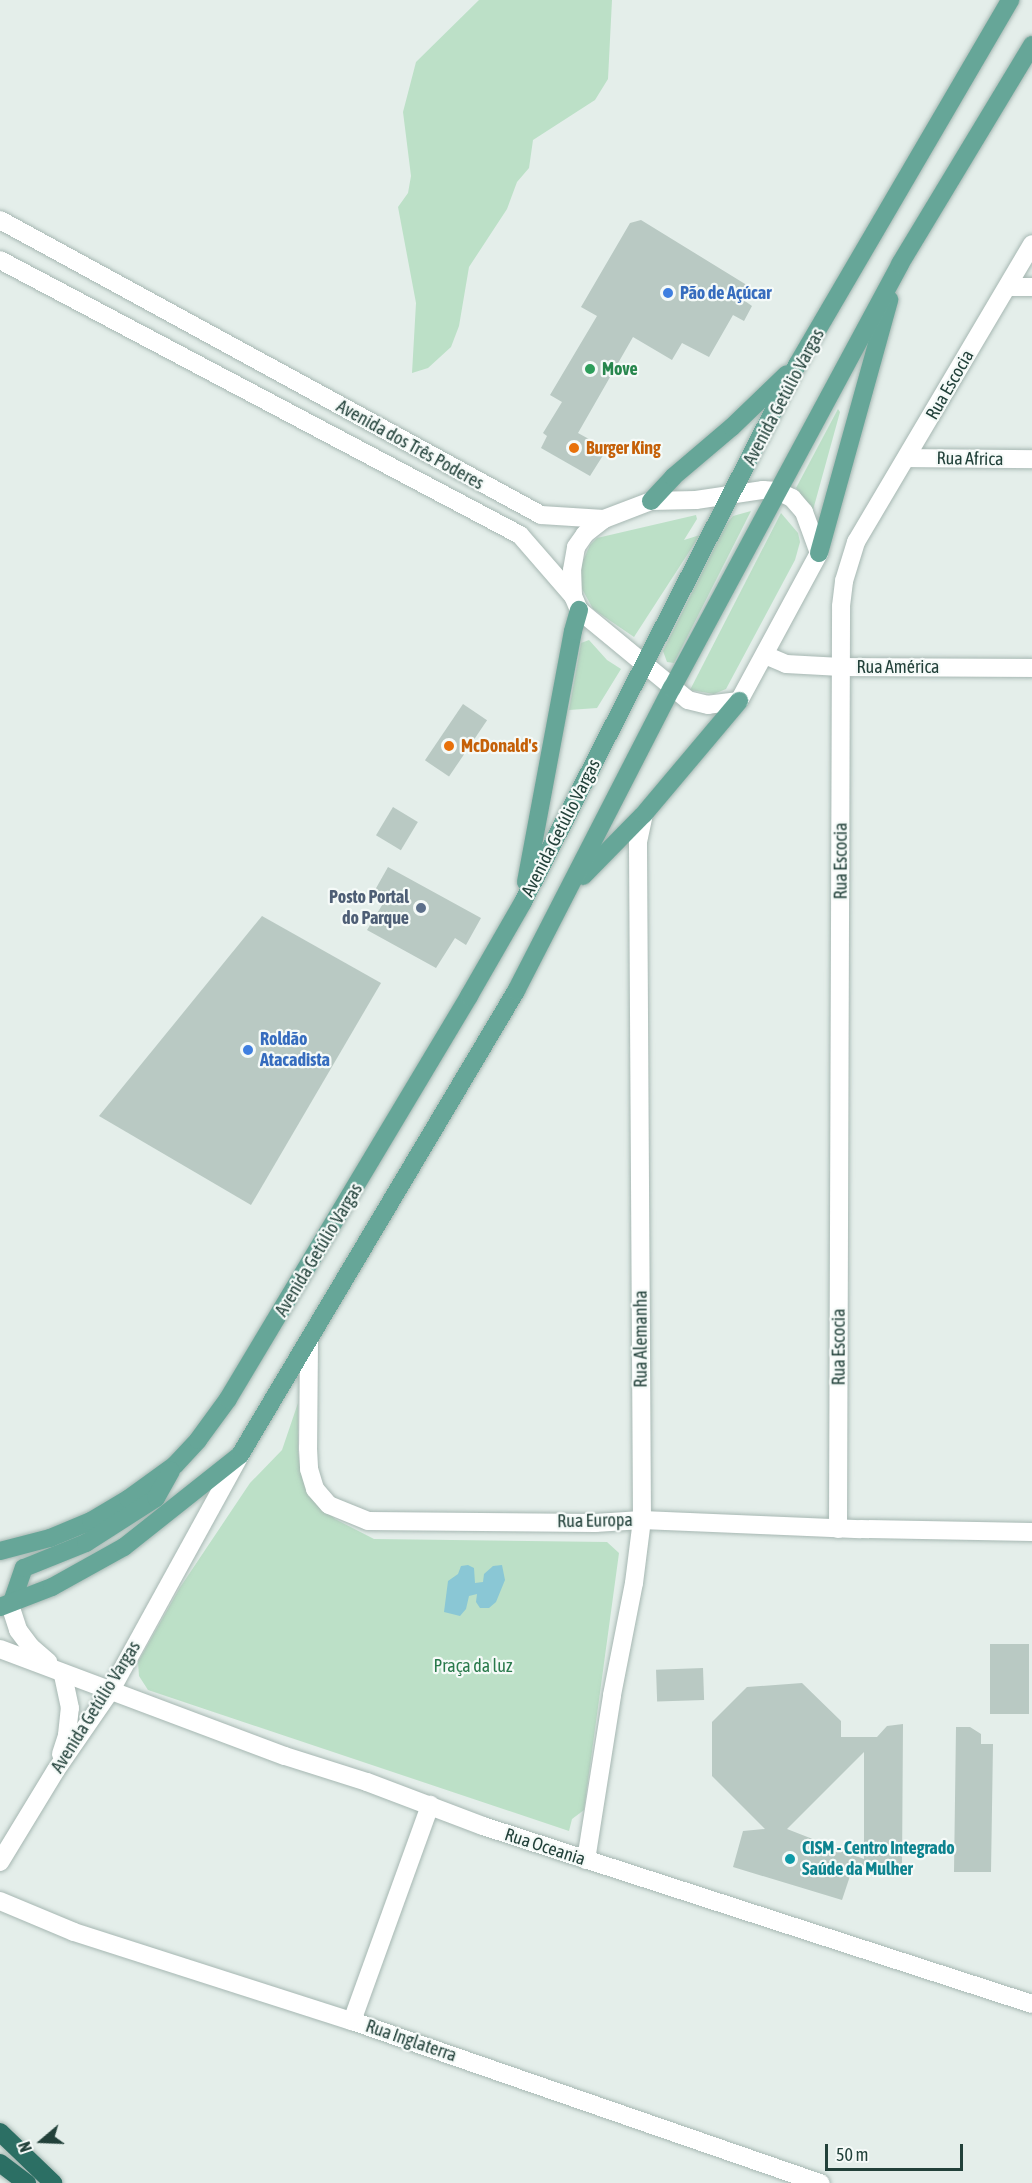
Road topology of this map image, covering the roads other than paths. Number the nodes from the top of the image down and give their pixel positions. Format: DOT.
graph roads {
  1 [pos="1010,0"];
  2 [pos="1032,45"];
  3 [pos="0,220"];
  4 [pos="1032,244"];
  5 [pos="900,264"];
  6 [pos="2,266"];
  7 [pos="1008,287"];
  8 [pos="1032,287"];
  9 [pos="797,365"];
  10 [pos="908,458"];
  11 [pos="1032,459"];
  12 [pos="777,491"];
  13 [pos="732,494"];
  14 [pos="651,501"];
  15 [pos="604,519"];
  16 [pos="819,553"];
  17 [pos="576,603"];
  18 [pos="765,655"];
  19 [pos="646,664"];
  20 [pos="841,667"];
  21 [pos="1032,668"];
  22 [pos="672,688"];
  23 [pos="739,701"];
  24 [pos="644,814"];
  25 [pos="568,893"];
  26 [pos="522,902"];
  27 [pos="309,1342"];
  28 [pos="240,1455"];
  29 [pos="175,1465"];
  30 [pos="642,1521"];
  31 [pos="838,1528"];
  32 [pos="1032,1532"];
  33 [pos="0,1551"];
  34 [pos="6,1605"];
  35 [pos="0,1649"];
  36 [pos="63,1674"];
  37 [pos="111,1690"];
  38 [pos="56,1770"];
  39 [pos="430,1805"];
  40 [pos="586,1860"];
  41 [pos="0,1862"];
  42 [pos="0,1901"];
  43 [pos="1032,2004"];
  44 [pos="352,2021"];
  45 [pos="0,2132"];
  46 [pos="0,2163"];
  47 [pos="27,2183"];
  48 [pos="53,2183"];
  49 [pos="821,2183"];
  1 -- 9 [label="main road, Avenida Getúlio Vargas"];
  2 -- 5 [label="main road, Avenida Getúlio Vargas"];
  3 -- 15 [label="street, Avenida dos Três Poderes"];
  4 -- 7 [label="street, Rua Escocia"];
  5 -- 12 [label="main road, Avenida Getúlio Vargas"];
  5 -- 16 [label="main road"];
  6 -- 17 [label="street, Avenida dos Três Poderes"];
  7 -- 8 [label="street"];
  7 -- 10 [label="street, Rua Escocia"];
  9 -- 13 [label="main road, Avenida Getúlio Vargas"];
  9 -- 14 [label="main road"];
  10 -- 11 [label="street, Rua Africa"];
  10 -- 20 [label="street, Rua Escocia"];
  12 -- 13 [label="street, Avenida dos Três Poderes"];
  12 -- 16 [label="street"];
  12 -- 22 [label="main road, Avenida Getúlio Vargas"];
  13 -- 14 [label="street, Avenida dos Três Poderes"];
  13 -- 19 [label="main road, Avenida Getúlio Vargas"];
  14 -- 15 [label="street, Avenida dos Três Poderes"];
  15 -- 17 [label="street"];
  16 -- 18 [label="street"];
  17 -- 19 [label="street, Avenida dos Três Poderes"];
  17 -- 26 [label="main road"];
  18 -- 20 [label="street, Rua América"];
  18 -- 23 [label="street"];
  19 -- 22 [label="street, Avenida dos Três Poderes"];
  19 -- 26 [label="main road, Avenida Getúlio Vargas"];
  20 -- 21 [label="street, Rua América"];
  20 -- 31 [label="street, Rua Escocia"];
  22 -- 23 [label="street, Avenida dos Três Poderes"];
  22 -- 25 [label="main road, Avenida Getúlio Vargas"];
  23 -- 24 [label="main road"];
  24 -- 25 [label="main road"];
  24 -- 30 [label="street, Rua Alemanha"];
  25 -- 27 [label="main road, Avenida Getúlio Vargas"];
  26 -- 29 [label="main road, Avenida Getúlio Vargas"];
  27 -- 28 [label="main road, Avenida Getúlio Vargas"];
  27 -- 30 [label="street, Rua Europa"];
  28 -- 34 [label="main road, Avenida Getúlio Vargas"];
  28 -- 37 [label="street, Avenida Getúlio Vargas"];
  29 -- 33 [label="main road, Avenida Getúlio Vargas"];
  29 -- 34 [label="main road"];
  30 -- 31 [label="street, Rua Europa"];
  30 -- 40 [label="street, Rua Alemanha"];
  31 -- 32 [label="street, Rua Europa"];
  34 -- 36 [label="street, Rua Oceania"];
  35 -- 36 [label="street, Rua Oceania"];
  36 -- 37 [label="street, Rua Oceania"];
  36 -- 38 [label="street"];
  37 -- 38 [label="street, Avenida Getúlio Vargas"];
  37 -- 39 [label="street, Rua Oceania"];
  38 -- 41 [label="street, Avenida Getúlio Vargas"];
  39 -- 40 [label="street, Rua Oceania"];
  39 -- 44 [label="street"];
  40 -- 43 [label="street, Rua Oceania"];
  42 -- 44 [label="street, Rua Inglaterra"];
  44 -- 49 [label="street, Rua Inglaterra"];
  45 -- 48 [label="highway"];
  46 -- 47 [label="highway"];
}
